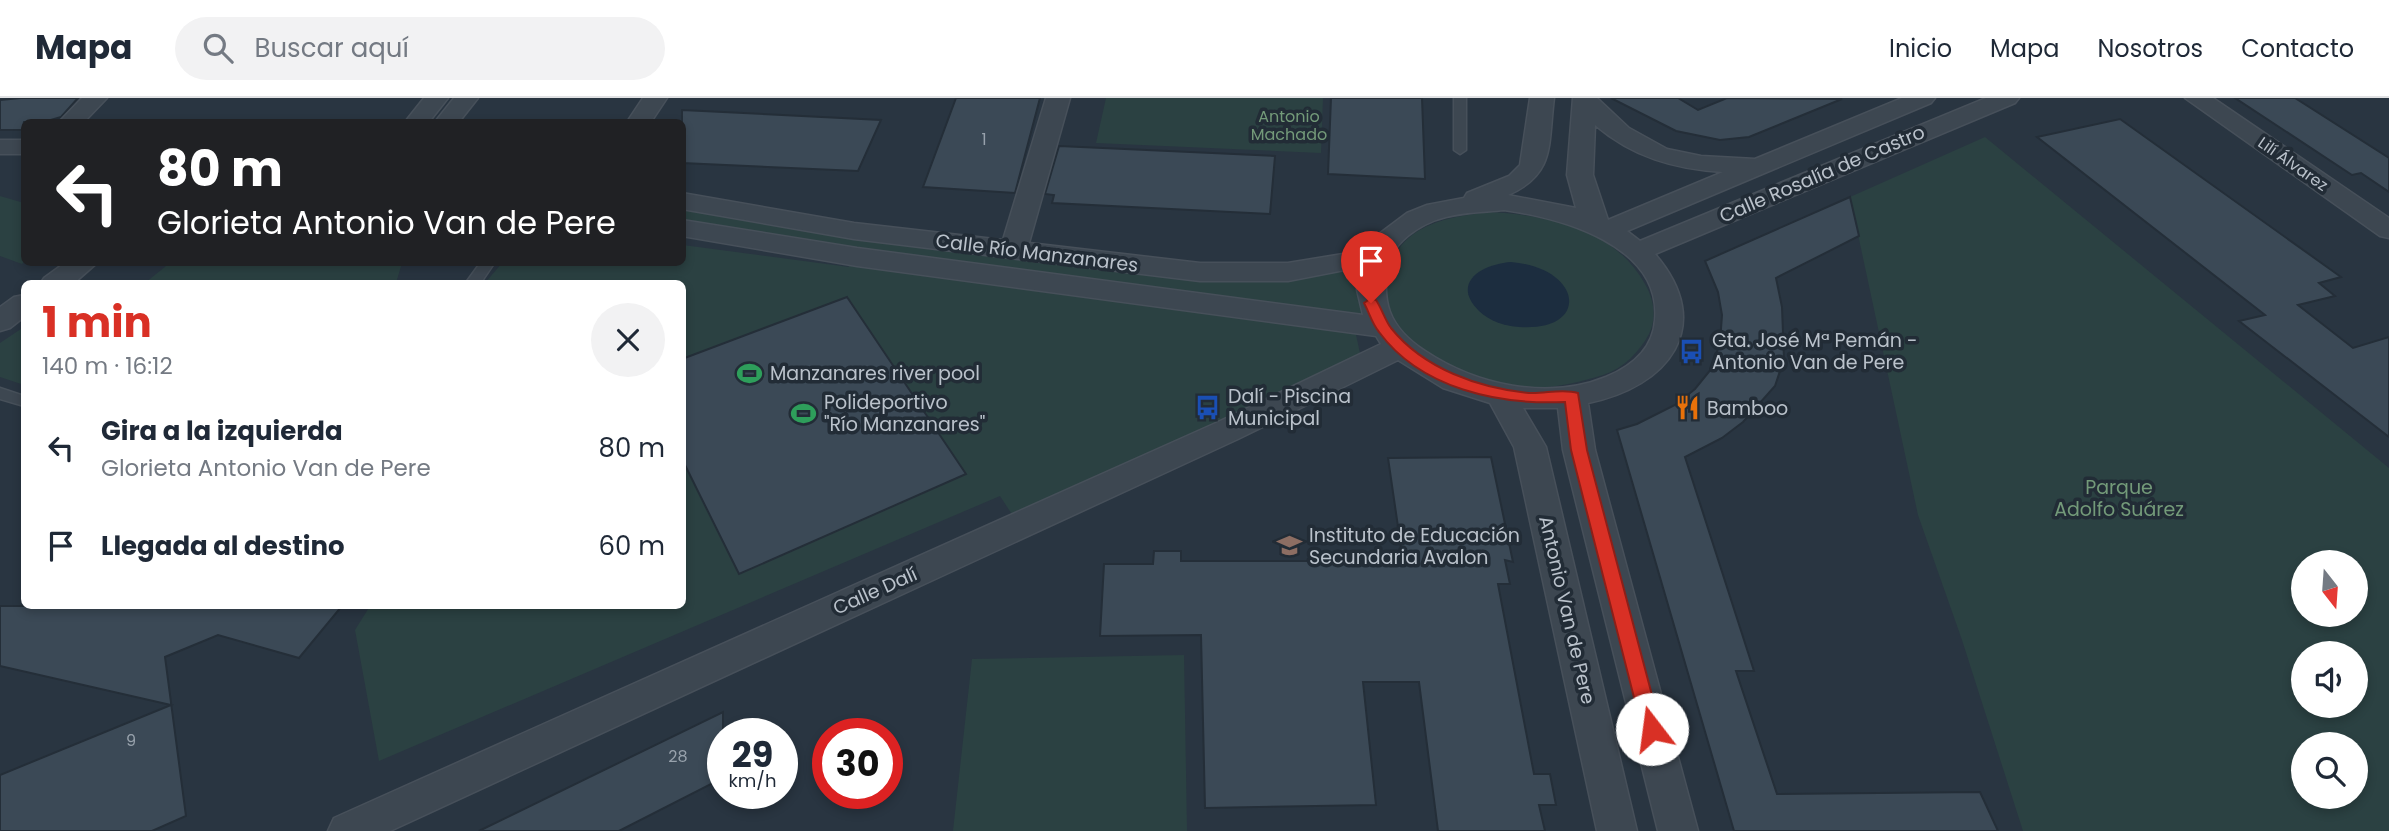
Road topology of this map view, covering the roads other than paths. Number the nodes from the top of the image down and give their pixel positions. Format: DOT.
graph roads {
  1 [pos="95,98"];
  2 [pos="436,98"];
  3 [pos="466,98"];
  4 [pos="655,98"];
  5 [pos="1058,98"];
  6 [pos="1460,98"];
  7 [pos="1542,98"];
  8 [pos="1923,98"];
  9 [pos="2007,98"];
  10 [pos="2196,98"];
  11 [pos="1585,99"];
  12 [pos="74,119"];
  13 [pos="419,119"];
  14 [pos="449,119"];
  15 [pos="641,119"];
  16 [pos="0,147"];
  17 [pos="21,148"];
  18 [pos="1460,150"];
  19 [pos="1765,164"];
  20 [pos="686,202"];
  21 [pos="1461,205"];
  22 [pos="1600,227"];
  23 [pos="686,230"];
  24 [pos="2389,230"];
  25 [pos="1388,240"];
  26 [pos="1013,251"];
  27 [pos="1637,252"];
  28 [pos="79,266"];
  29 [pos="486,266"];
  30 [pos="60,280"];
  31 [pos="475,280"];
  32 [pos="21,306"];
  33 [pos="0,321"];
  34 [pos="1392,338"];
  35 [pos="0,393"];
  36 [pos="1500,394"];
  37 [pos="1572,397"];
  38 [pos="21,400"];
  39 [pos="367,827"];
  40 [pos="1617,831"];
  41 [pos="1678,831"];
  1 -- 12 [label="street"];
  2 -- 13 [label="street"];
  3 -- 14 [label="street"];
  4 -- 15 [label="street"];
  5 -- 26 [label="street"];
  6 -- 18 [label="lane"];
  7 -- 21 [label="street"];
  8 -- 19 [label="street, Calle Rosalía de Castro"];
  9 -- 27 [label="street, Calle Rosalía de Castro"];
  10 -- 24 [label="street, Lilí Álvarez"];
  11 -- 19 [label="street"];
  11 -- 22 [label="street"];
  16 -- 17 [label="street"];
  19 -- 22 [label="street, Calle Rosalía de Castro"];
  20 -- 26 [label="street, Calle Río Manzanares"];
  21 -- 22 [label="street"];
  21 -- 25 [label="street, Calle Río Manzanares"];
  22 -- 27 [label="street"];
  23 -- 34 [label="street, Calle Río Manzanares"];
  25 -- 26 [label="street, Calle Río Manzanares"];
  25 -- 34 [label="street"];
  27 -- 37 [label="street"];
  28 -- 30 [label="street"];
  29 -- 31 [label="lane"];
  32 -- 33 [label="street"];
  34 -- 36 [label="street"];
  34 -- 39 [label="street, Calle Dalí"];
  35 -- 38 [label="lane"];
  36 -- 37 [label="street"];
  36 -- 40 [label="street, Antonio Van de Pere"];
  37 -- 41 [label="street"];
}
